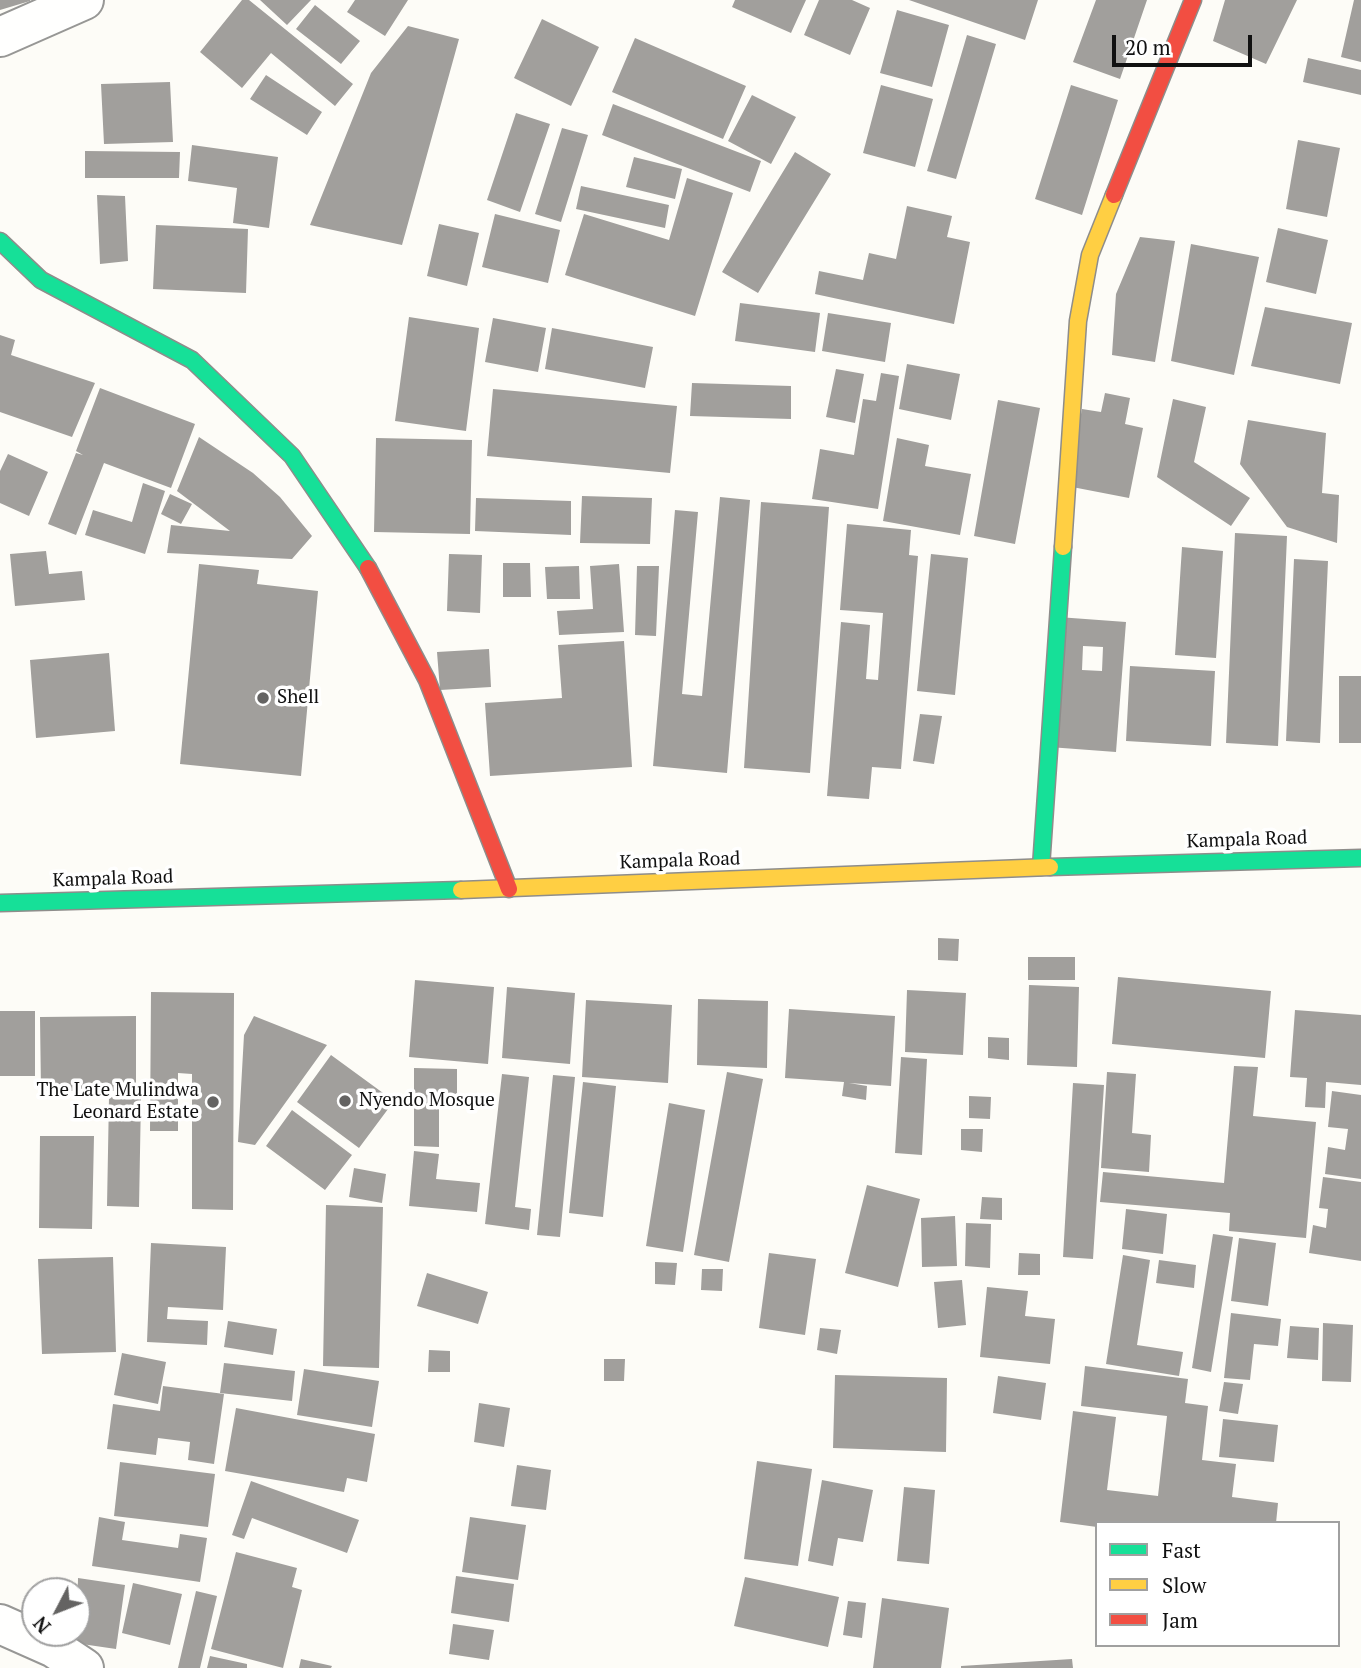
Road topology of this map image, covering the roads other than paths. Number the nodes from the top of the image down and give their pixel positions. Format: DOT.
graph roads {
  1 [pos="84,0"];
  2 [pos="1193,0"];
  3 [pos="0,37"];
  4 [pos="0,241"];
  5 [pos="1361,858"];
  6 [pos="1041,867"];
  7 [pos="509,889"];
  8 [pos="0,902"];
  9 [pos="0,1624"];
  10 [pos="84,1668"];
  1 -- 3 [label="street"];
  2 -- 6 [label="street"];
  4 -- 7 [label="street"];
  5 -- 6 [label="street, Kampala Road"];
  6 -- 7 [label="street, Kampala Road"];
  7 -- 8 [label="street, Kampala Road"];
  9 -- 10 [label="street"];
}
